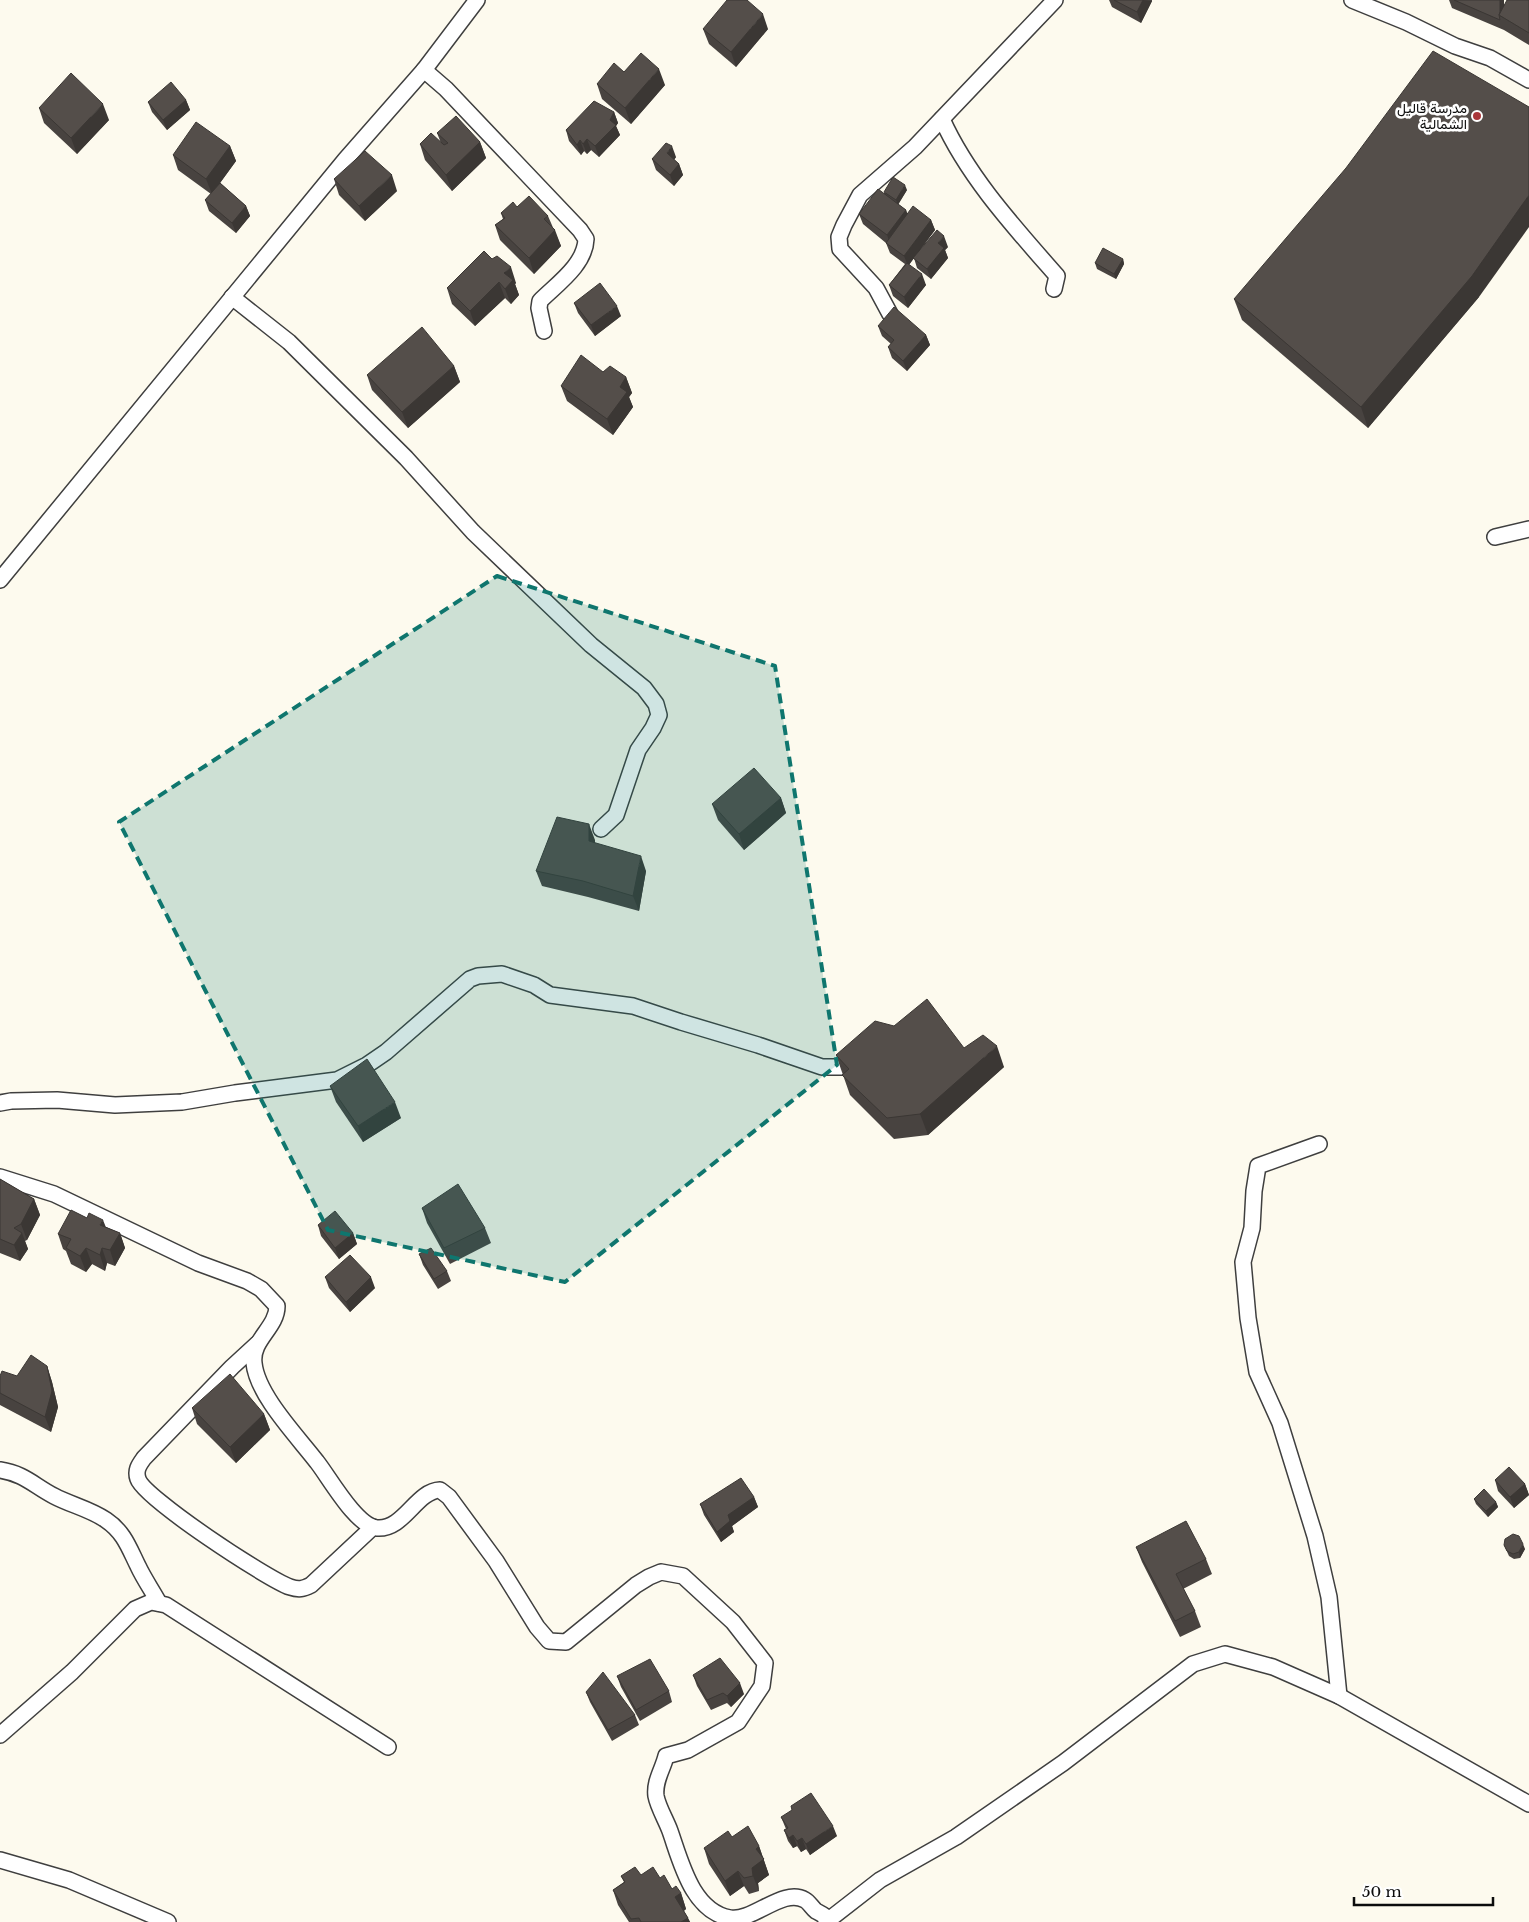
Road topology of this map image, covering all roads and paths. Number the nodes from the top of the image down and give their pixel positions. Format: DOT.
graph roads {
  1 [pos="477,0"];
  2 [pos="1055,0"];
  3 [pos="1352,0"];
  4 [pos="424,70"];
  5 [pos="1529,80"];
  6 [pos="942,119"];
  7 [pos="1054,289"];
  8 [pos="232,297"];
  9 [pos="890,314"];
  10 [pos="544,331"];
  11 [pos="1529,529"];
  12 [pos="1495,537"];
  13 [pos="0,580"];
  14 [pos="601,829"];
  15 [pos="870,1061"];
  16 [pos="0,1103"];
  17 [pos="1319,1144"];
  18 [pos="0,1177"];
  19 [pos="257,1344"];
  20 [pos="0,1470"];
  21 [pos="372,1527"];
  22 [pos="159,1603"];
  23 [pos="1339,1696"];
  24 [pos="0,1735"];
  25 [pos="388,1747"];
  26 [pos="1529,1804"];
  27 [pos="0,1860"];
  28 [pos="827,1920"];
  29 [pos="168,1922"];
  1 -- 4 [label="street"];
  2 -- 6 [label="street"];
  3 -- 5 [label="street"];
  4 -- 8 [label="street"];
  4 -- 10 [label="street"];
  6 -- 7 [label="street"];
  6 -- 9 [label="street"];
  8 -- 13 [label="street"];
  8 -- 14 [label="street"];
  11 -- 12 [label="street"];
  15 -- 16 [label="street"];
  17 -- 23 [label="street"];
  18 -- 19 [label="street"];
  19 -- 21 [label="street"];
  19 -- 21 [label="street"];
  20 -- 22 [label="street"];
  21 -- 28 [label="street"];
  22 -- 24 [label="street"];
  22 -- 25 [label="street"];
  23 -- 26 [label="street"];
  23 -- 28 [label="street"];
  27 -- 29 [label="street"];
}
